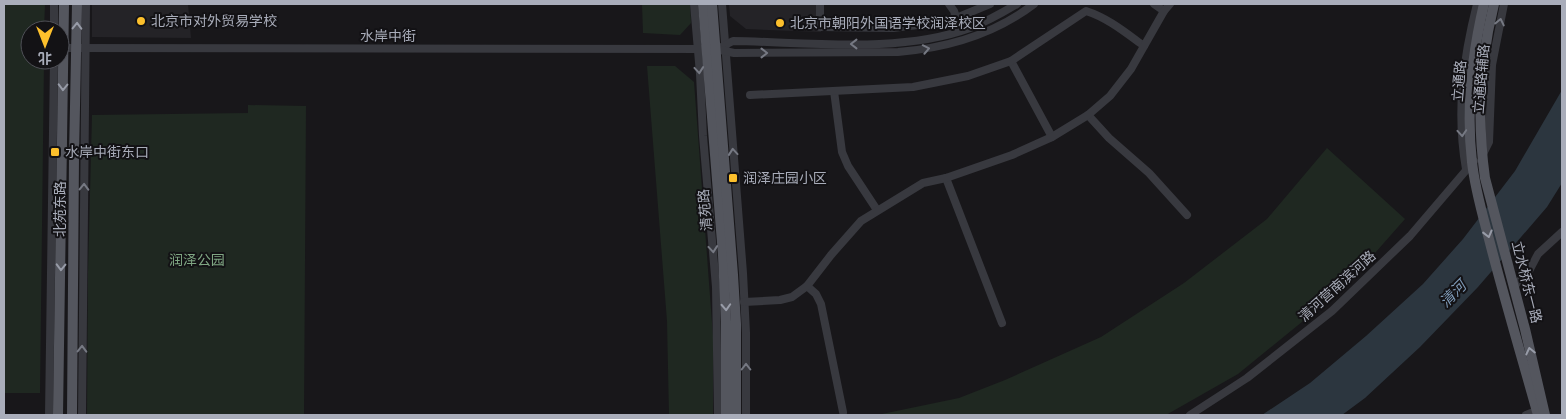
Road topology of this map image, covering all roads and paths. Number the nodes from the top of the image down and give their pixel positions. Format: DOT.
graph roads {
  1 [pos="54,4"];
  2 [pos="64,4"];
  3 [pos="77,4"];
  4 [pos="86,4"];
  5 [pos="694,4"];
  6 [pos="703,4"];
  7 [pos="712,4"];
  8 [pos="722,4"];
  9 [pos="820,4"];
  10 [pos="949,4"];
  11 [pos="990,4"];
  12 [pos="1017,4"];
  13 [pos="1034,4"];
  14 [pos="1154,4"];
  15 [pos="1170,4"];
  16 [pos="1477,4"];
  17 [pos="1484,4"];
  18 [pos="1494,4"];
  19 [pos="1504,4"];
  20 [pos="1164,11"];
  21 [pos="1474,15"];
  22 [pos="956,17"];
  23 [pos="54,20"];
  24 [pos="63,20"];
  25 [pos="1144,46"];
  26 [pos="70,48"];
  27 [pos="82,48"];
  28 [pos="714,48"];
  29 [pos="1476,52"];
  30 [pos="1011,61"];
  31 [pos="54,70"];
  32 [pos="62,70"];
  33 [pos="834,91"];
  34 [pos="750,95"];
  35 [pos="1088,115"];
  36 [pos="1052,137"];
  37 [pos="1482,156"];
  38 [pos="1469,165"];
  39 [pos="946,178"];
  40 [pos="877,210"];
  41 [pos="1187,215"];
  42 [pos="1562,232"];
  43 [pos="807,286"];
  44 [pos="1514,286"];
  45 [pos="744,302"];
  46 [pos="1002,322"];
  47 [pos="72,372"];
  48 [pos="82,380"];
  49 [pos="843,412"];
  50 [pos="1540,414"];
  51 [pos="49,415"];
  52 [pos="58,415"];
  53 [pos="72,415"];
  54 [pos="82,415"];
  55 [pos="718,415"];
  56 [pos="726,415"];
  57 [pos="736,415"];
  58 [pos="746,415"];
  59 [pos="1190,415"];
  60 [pos="1526,415"];
  1 -- 23 [label="street"];
  2 -- 24 [label="main road, 北苑东路"];
  27 -- 3 [label="main road, 北苑东路, one-way"];
  4 -- 27 [label="street"];
  5 -- 28 [label="street"];
  6 -- 28 [label="main road, 清苑路"];
  7 -- 28 [label="main road, 清苑路"];
  8 -- 28 [label="street"];
  9 -- 22 [label="street"];
  10 -- 22 [label="street"];
  11 -- 22 [label="street"];
  12 -- 28 [label="street, 水岸中街, one-way"];
  28 -- 13 [label="street, 水岸中街, one-way"];
  14 -- 20 [label="street"];
  15 -- 20 [label="street"];
  16 -- 21 [label="street, 立通路辅路"];
  17 -- 29 [label="main road, 立通路"];
  18 -- 37 [label="main road, 立通路"];
  37 -- 19 [label="street, 立通路辅路, one-way"];
  20 -- 25 [label="street"];
  21 -- 29 [label="main road"];
  21 -- 38 [label="street, 立通路辅路, one-way"];
  25 -- 30 [label="street"];
  25 -- 35 [label="street"];
  26 -- 27 [label="street, 水岸中街"];
  27 -- 28 [label="street, 水岸中街"];
  27 -- 47 [label="main road, 北苑东路"];
  48 -- 27 [label="street, one-way"];
  45 -- 28 [label="street, one-way"];
  28 -- 55 [label="street, one-way"];
  28 -- 56 [label="main road, 清苑路, one-way"];
  28 -- 57 [label="main road, 清苑路"];
  29 -- 38 [label="main road, 立通路"];
  30 -- 33 [label="street"];
  30 -- 36 [label="street"];
  31 -- 51 [label="street"];
  32 -- 52 [label="main road, 北苑东路, one-way"];
  33 -- 34 [label="street"];
  33 -- 40 [label="street"];
  35 -- 36 [label="street"];
  35 -- 41 [label="street"];
  36 -- 39 [label="street"];
  37 -- 38 [label="street, 清河营南滨河路"];
  37 -- 44 [label="main road, 立水桥东一路"];
  38 -- 50 [label="main road, 立水桥东一路, one-way"];
  38 -- 59 [label="street, 清河营南滨河路"];
  39 -- 40 [label="street"];
  39 -- 46 [label="street"];
  40 -- 43 [label="street"];
  42 -- 44 [label="street"];
  43 -- 45 [label="street"];
  43 -- 49 [label="street"];
  50 -- 44 [label="main road, 立水桥东一路, one-way"];
  58 -- 45 [label="street, one-way"];
  47 -- 48 [label="main road"];
  47 -- 53 [label="main road, 北苑东路"];
  48 -- 54 [label="street"];
  50 -- 60 [label="street"];
}
